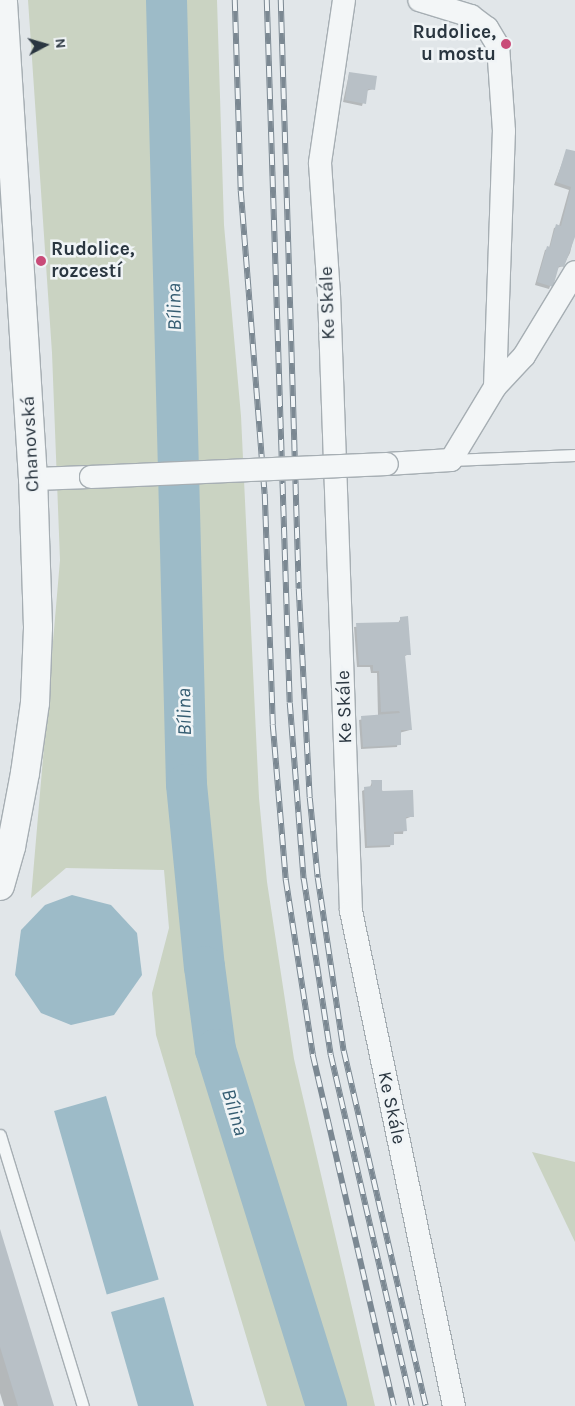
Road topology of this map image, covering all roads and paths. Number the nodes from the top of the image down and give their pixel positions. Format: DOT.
graph roads {
  1 [pos="3,0"];
  2 [pos="344,0"];
  3 [pos="419,0"];
  4 [pos="575,272"];
  5 [pos="495,387"];
  6 [pos="575,455"];
  7 [pos="451,460"];
  8 [pos="33,479"];
  9 [pos="0,886"];
  10 [pos="0,1134"];
  11 [pos="83,1406"];
  12 [pos="454,1406"];
  1 -- 8 [label="street, Chanovská"];
  2 -- 12 [label="street, Ke Skále"];
  3 -- 5 [label="street"];
  4 -- 5 [label="street"];
  5 -- 7 [label="street"];
  6 -- 7 [label="lane"];
  7 -- 8 [label="street, bridge"];
  8 -- 9 [label="street, Chanovská"];
  10 -- 11 [label="lane"];
}
